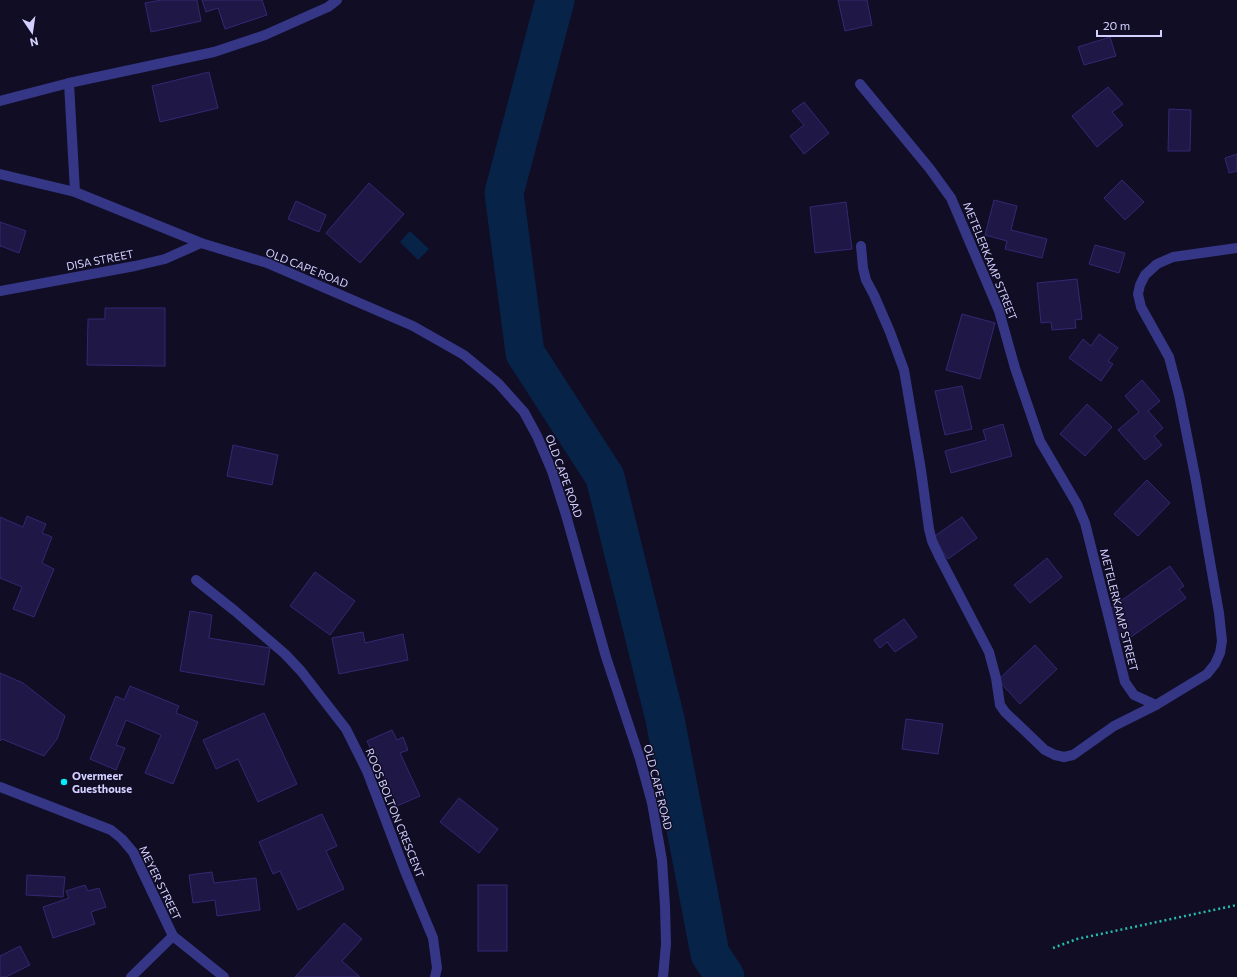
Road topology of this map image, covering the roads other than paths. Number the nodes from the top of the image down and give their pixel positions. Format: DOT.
graph roads {
  1 [pos="337,0"];
  2 [pos="69,83"];
  3 [pos="860,84"];
  4 [pos="0,101"];
  5 [pos="0,174"];
  6 [pos="75,192"];
  7 [pos="201,243"];
  8 [pos="861,246"];
  9 [pos="1237,248"];
  10 [pos="0,291"];
  11 [pos="196,580"];
  12 [pos="1156,705"];
  13 [pos="0,787"];
  14 [pos="174,936"];
  15 [pos="131,977"];
  16 [pos="224,977"];
  17 [pos="435,977"];
  18 [pos="663,977"];
  1 -- 2 [label="street"];
  2 -- 4 [label="street"];
  2 -- 6 [label="street"];
  3 -- 12 [label="street, METELERKAMP STREET"];
  5 -- 6 [label="street, OLD CAPE ROAD"];
  6 -- 7 [label="street, OLD CAPE ROAD"];
  7 -- 10 [label="street, DISA STREET"];
  7 -- 18 [label="street, OLD CAPE ROAD"];
  8 -- 12 [label="street"];
  9 -- 12 [label="street"];
  11 -- 17 [label="street, ROOS BOLTON CRESCENT"];
  13 -- 14 [label="street, MEYER STREET"];
  14 -- 15 [label="street"];
  14 -- 16 [label="street, MEYER STREET"];
}
